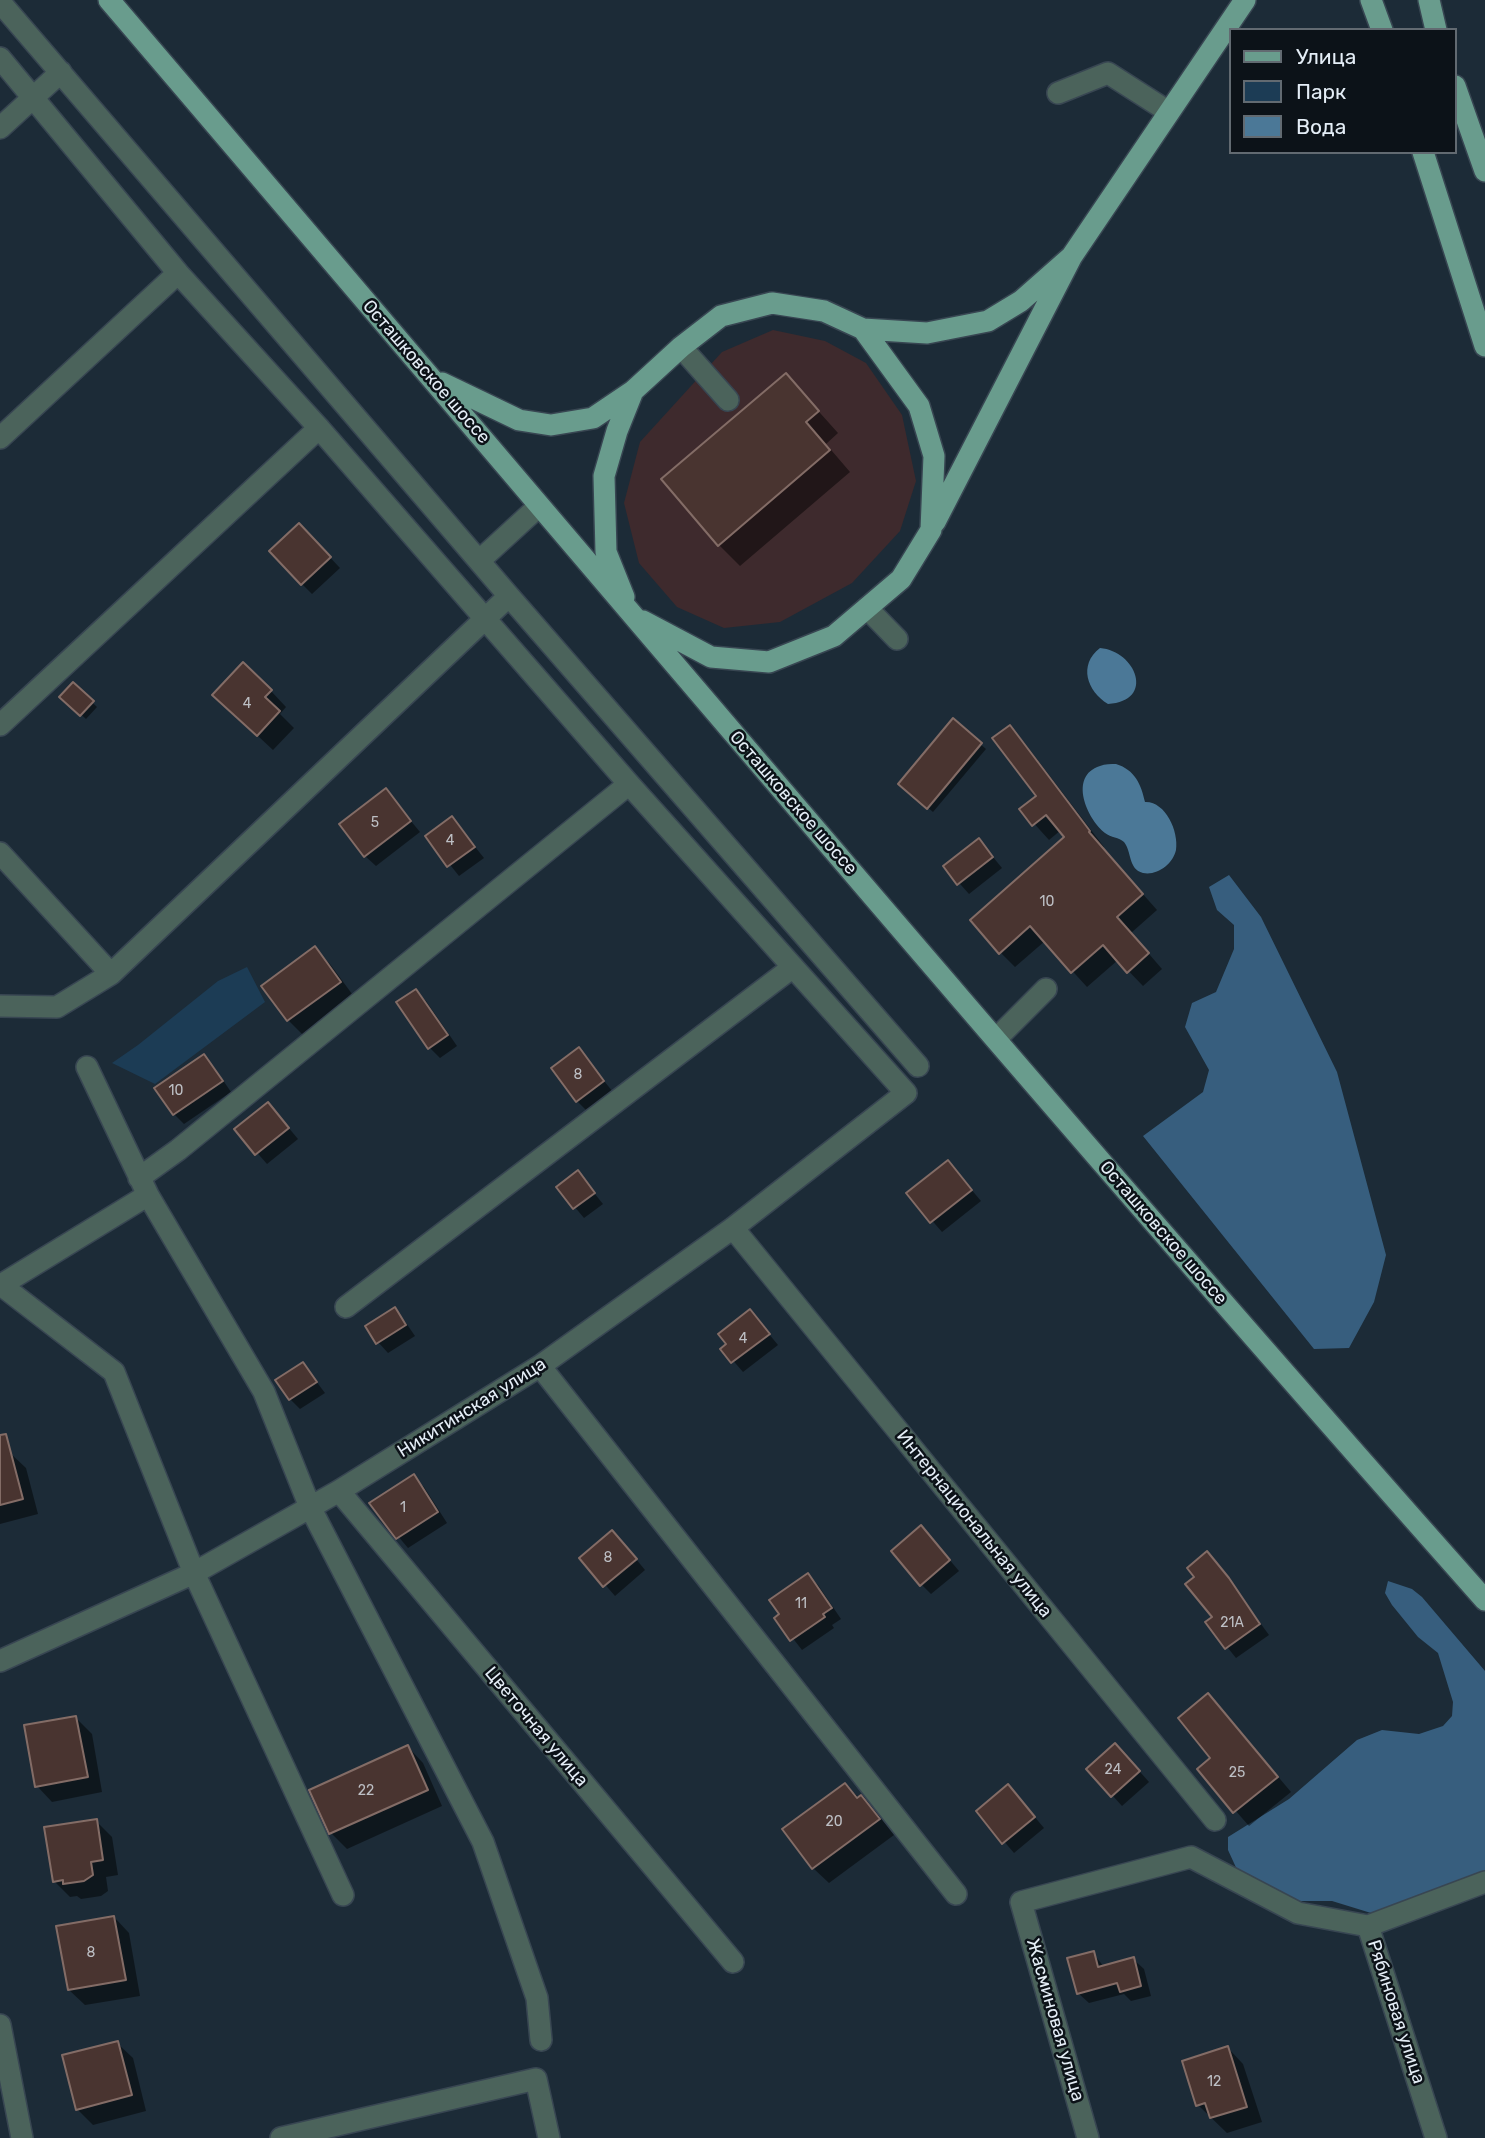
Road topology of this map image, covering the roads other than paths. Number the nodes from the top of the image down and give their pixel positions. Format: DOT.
graph roads {
  1 [pos="109,0"];
  2 [pos="1245,0"];
  3 [pos="1371,0"];
  4 [pos="1429,0"];
  5 [pos="0,2"];
  6 [pos="1381,28"];
  7 [pos="1436,28"];
  8 [pos="0,58"];
  9 [pos="61,72"];
  10 [pos="1457,92"];
  11 [pos="1058,93"];
  12 [pos="33,97"];
  13 [pos="1169,112"];
  14 [pos="0,128"];
  15 [pos="1425,154"];
  16 [pos="1425,154"];
  17 [pos="1485,171"];
  18 [pos="1072,256"];
  19 [pos="178,273"];
  20 [pos="1485,317"];
  21 [pos="863,329"];
  22 [pos="1485,346"];
  23 [pos="681,347"];
  24 [pos="434,379"];
  25 [pos="633,391"];
  26 [pos="728,400"];
  27 [pos="319,428"];
  28 [pos="0,438"];
  29 [pos="539,506"];
  30 [pos="931,530"];
  31 [pos="479,561"];
  32 [pos="509,596"];
  33 [pos="867,608"];
  34 [pos="632,615"];
  35 [pos="484,619"];
  36 [pos="897,639"];
  37 [pos="0,725"];
  38 [pos="629,784"];
  39 [pos="0,853"];
  40 [pos="793,967"];
  41 [pos="111,974"];
  42 [pos="1046,989"];
  43 [pos="0,1006"];
  44 [pos="996,1039"];
  45 [pos="918,1066"];
  46 [pos="87,1067"];
  47 [pos="144,1186"];
  48 [pos="733,1228"];
  49 [pos="0,1285"];
  50 [pos="346,1307"];
  51 [pos="540,1366"];
  52 [pos="340,1491"];
  53 [pos="310,1507"];
  54 [pos="194,1573"];
  55 [pos="1485,1600"];
  56 [pos="0,1661"];
  57 [pos="1215,1820"];
  58 [pos="1485,1882"];
  59 [pos="956,1894"];
  60 [pos="343,1895"];
  61 [pos="1368,1926"];
  62 [pos="733,1962"];
  63 [pos="0,2025"];
  64 [pos="541,2039"];
  65 [pos="22,2138"];
  66 [pos="281,2138"];
  67 [pos="549,2138"];
  68 [pos="1088,2138"];
  69 [pos="1436,2138"];
  1 -- 24 [label="main road, Осташковское шоссе"];
  2 -- 13 [label="main road"];
  3 -- 6 [label="main road"];
  4 -- 7 [label="main road"];
  5 -- 9 [label="street"];
  8 -- 12 [label="street"];
  9 -- 12 [label="street"];
  9 -- 31 [label="street"];
  10 -- 17 [label="main road"];
  11 -- 13 [label="street"];
  12 -- 14 [label="street"];
  12 -- 19 [label="street"];
  13 -- 18 [label="main road"];
  15 -- 20 [label="main road"];
  16 -- 22 [label="main road"];
  18 -- 21 [label="main road"];
  18 -- 30 [label="main road"];
  19 -- 27 [label="street"];
  19 -- 28 [label="street"];
  21 -- 23 [label="main road"];
  21 -- 30 [label="main road"];
  23 -- 25 [label="main road"];
  23 -- 26 [label="street"];
  24 -- 25 [label="main road"];
  24 -- 29 [label="main road, Осташковское шоссе"];
  25 -- 34 [label="main road"];
  27 -- 35 [label="street"];
  27 -- 37 [label="street"];
  29 -- 31 [label="street"];
  29 -- 34 [label="main road, Осташковское шоссе"];
  30 -- 33 [label="main road"];
  31 -- 32 [label="street"];
  32 -- 35 [label="street"];
  32 -- 45 [label="street"];
  33 -- 34 [label="main road"];
  33 -- 36 [label="street"];
  34 -- 44 [label="main road, Осташковское шоссе"];
  35 -- 38 [label="street"];
  35 -- 41 [label="street"];
  38 -- 40 [label="street"];
  38 -- 47 [label="street"];
  39 -- 41 [label="street"];
  40 -- 48 [label="street, Никитинская улица"];
  40 -- 50 [label="street"];
  41 -- 43 [label="street"];
  42 -- 44 [label="street"];
  44 -- 55 [label="main road, Осташковское шоссе"];
  46 -- 47 [label="street"];
  47 -- 49 [label="street"];
  47 -- 53 [label="street"];
  48 -- 51 [label="street, Никитинская улица"];
  48 -- 57 [label="street, Интернациональная улица"];
  49 -- 54 [label="street"];
  51 -- 52 [label="street, Никитинская улица"];
  51 -- 59 [label="street"];
  52 -- 53 [label="street, Никитинская улица"];
  52 -- 62 [label="street, Цветочная улица"];
  53 -- 54 [label="street, Никитинская улица"];
  53 -- 64 [label="street"];
  54 -- 56 [label="street, Никитинская улица"];
  54 -- 60 [label="street"];
  58 -- 61 [label="street, Рябиновая улица"];
  61 -- 68 [label="street, Жасминовая улица"];
  61 -- 69 [label="street, Рябиновая улица"];
  63 -- 65 [label="street"];
  66 -- 67 [label="street"];
}
